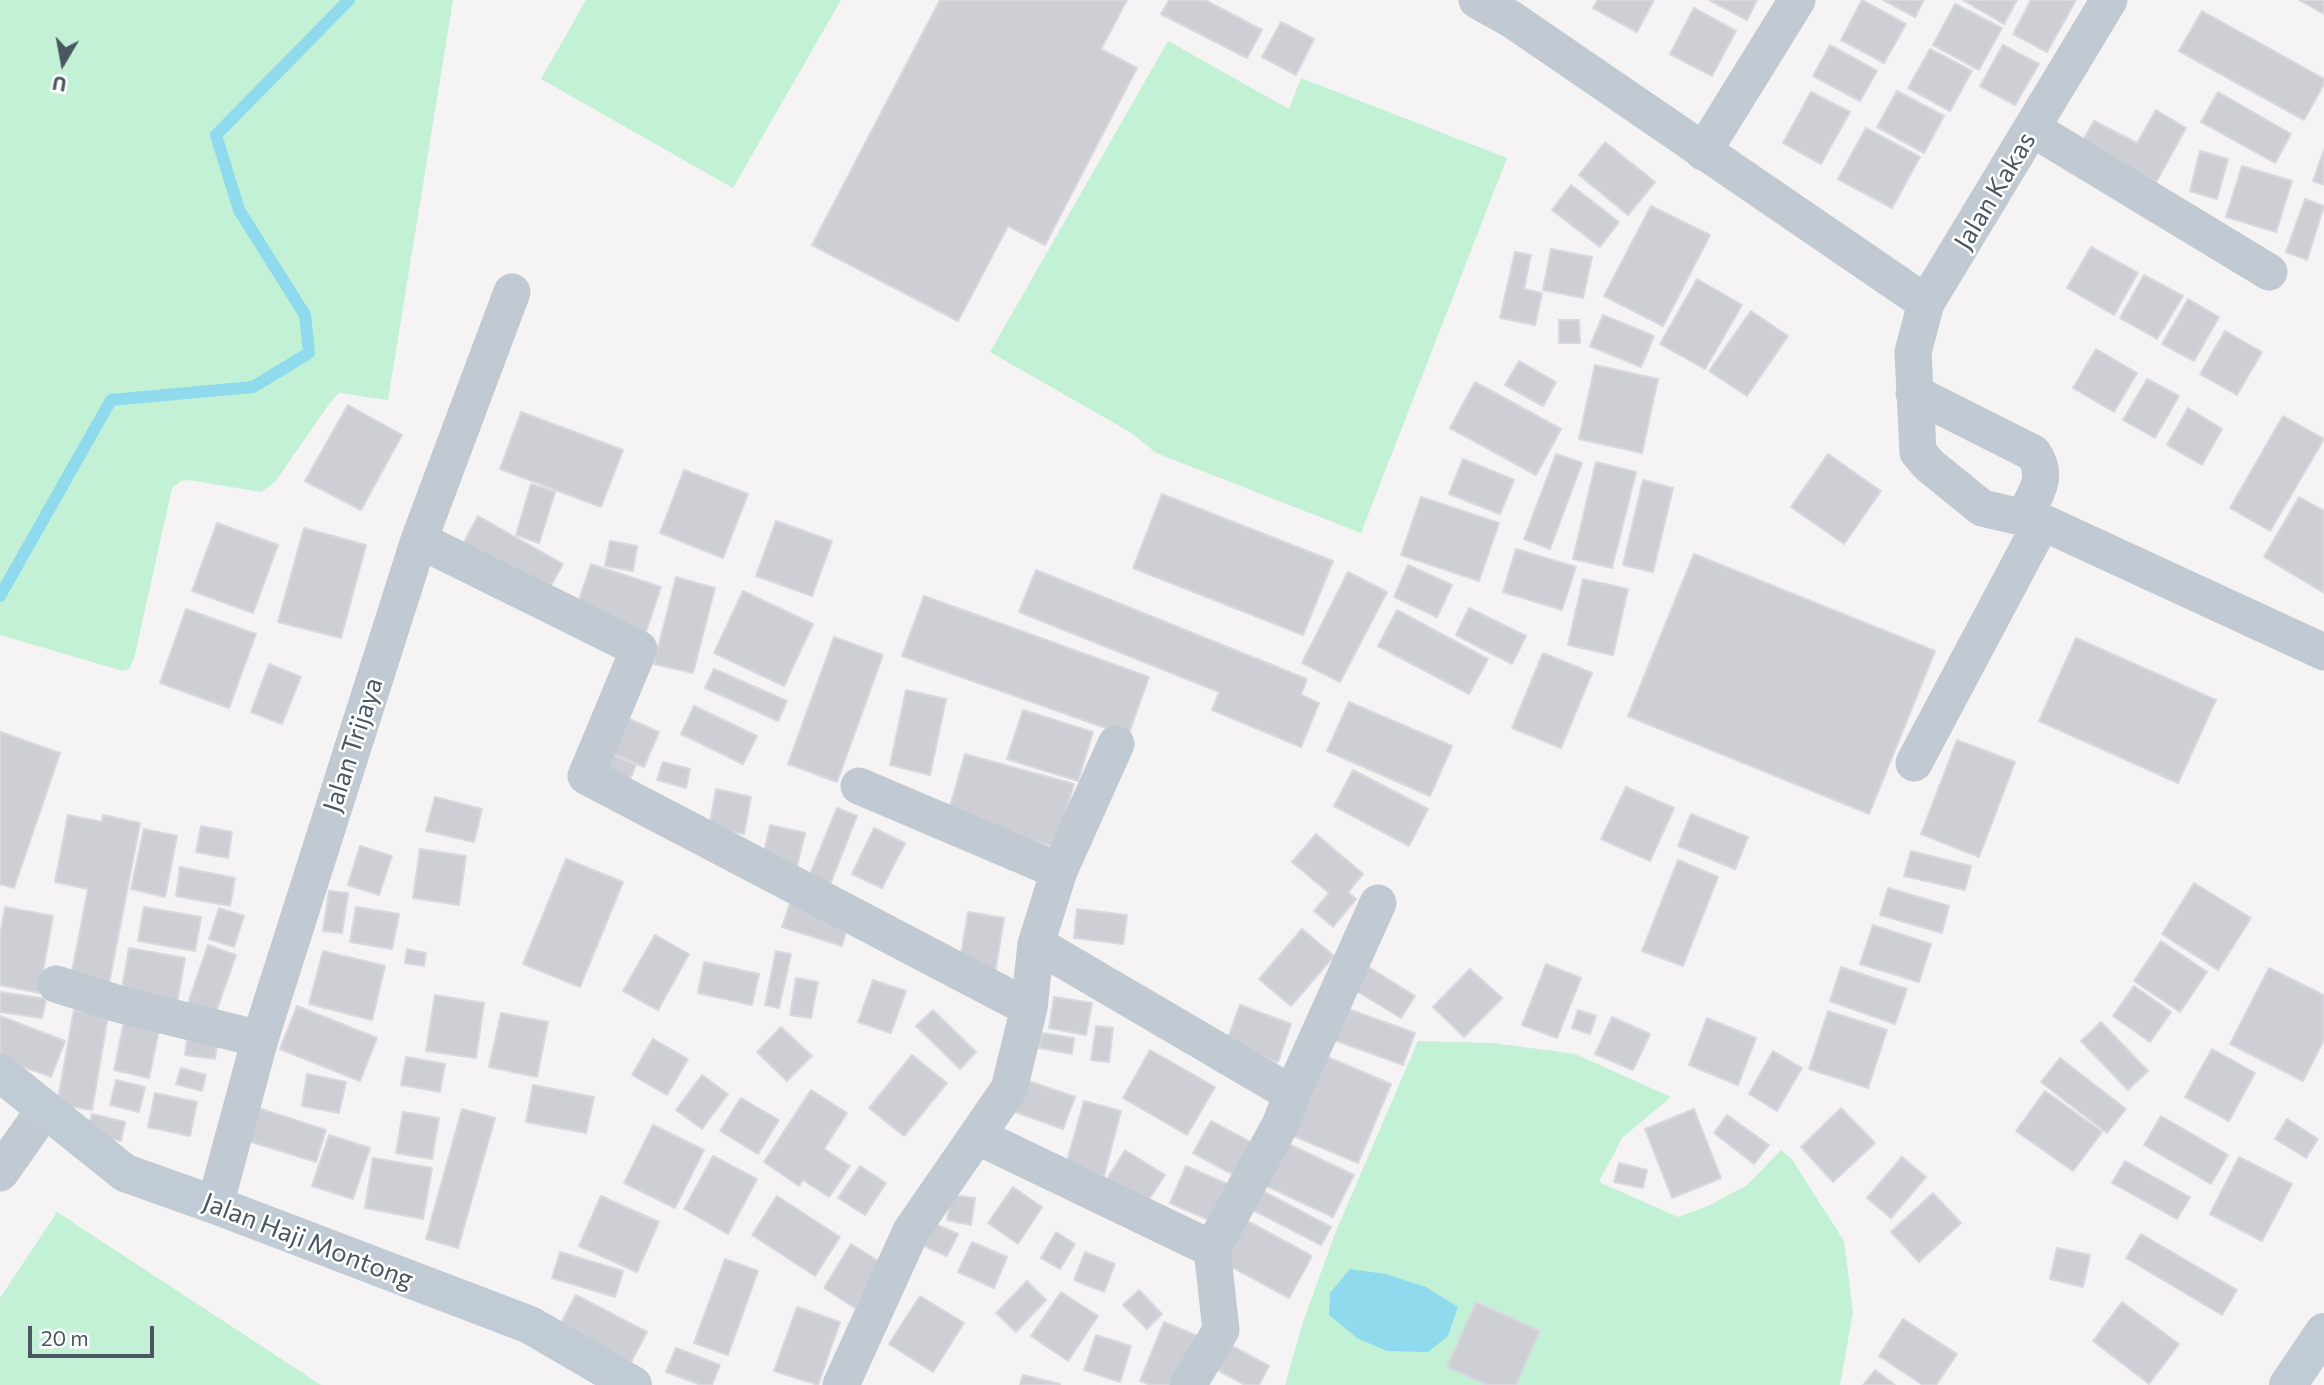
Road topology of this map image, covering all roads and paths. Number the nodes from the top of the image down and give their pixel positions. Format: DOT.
graph roads {
  1 [pos="1477,0"];
  2 [pos="1797,0"];
  3 [pos="2109,0"];
  4 [pos="1517,9"];
  5 [pos="2033,129"];
  6 [pos="1703,152"];
  7 [pos="2269,272"];
  8 [pos="512,292"];
  9 [pos="1926,303"];
  10 [pos="1914,393"];
  11 [pos="2035,509"];
  12 [pos="419,540"];
  13 [pos="2324,652"];
  14 [pos="1116,744"];
  15 [pos="1914,763"];
  16 [pos="859,786"];
  17 [pos="1059,871"];
  18 [pos="1378,903"];
  19 [pos="1036,944"];
  20 [pos="56,984"];
  21 [pos="1029,1008"];
  22 [pos="260,1039"];
  23 [pos="0,1073"];
  24 [pos="1292,1094"];
  25 [pos="45,1109"];
  26 [pos="977,1136"];
  27 [pos="0,1173"];
  28 [pos="215,1205"];
  29 [pos="1212,1249"];
  30 [pos="2324,1332"];
  31 [pos="633,1385"];
  32 [pos="841,1385"];
  33 [pos="1188,1385"];
  34 [pos="2288,1385"];
  1 -- 4 [label="street"];
  2 -- 6 [label="street"];
  3 -- 5 [label="street, Jalan Kakas"];
  4 -- 6 [label="street"];
  5 -- 7 [label="street"];
  5 -- 9 [label="street, Jalan Kakas"];
  6 -- 9 [label="street"];
  8 -- 12 [label="street, Jalan Trijaya"];
  9 -- 10 [label="street, Jalan Kakas"];
  10 -- 11 [label="street"];
  10 -- 11 [label="street, Jalan Kakas"];
  11 -- 13 [label="street, Jalan Kakas"];
  11 -- 15 [label="street"];
  12 -- 21 [label="street"];
  12 -- 22 [label="street, Jalan Trijaya"];
  14 -- 17 [label="street"];
  16 -- 17 [label="street"];
  17 -- 19 [label="street"];
  18 -- 24 [label="street"];
  19 -- 21 [label="street"];
  19 -- 24 [label="street"];
  20 -- 22 [label="street"];
  21 -- 26 [label="street"];
  22 -- 28 [label="street, Jalan Trijaya"];
  23 -- 25 [label="street, Jalan Haji Montong"];
  24 -- 29 [label="street"];
  25 -- 27 [label="street"];
  25 -- 28 [label="street, Jalan Haji Montong"];
  26 -- 29 [label="street"];
  26 -- 32 [label="street"];
  28 -- 31 [label="street, Jalan Haji Montong"];
  29 -- 33 [label="street"];
  30 -- 34 [label="street"];
}
